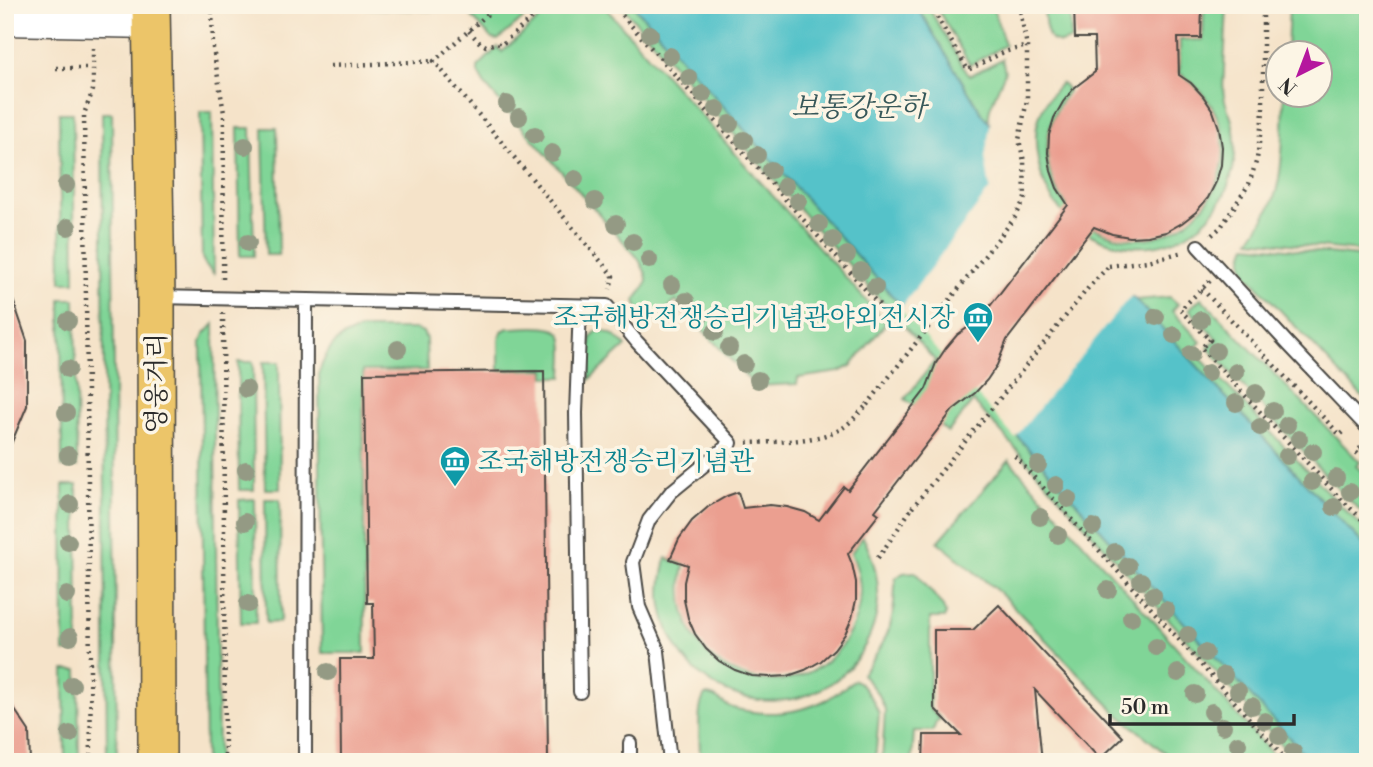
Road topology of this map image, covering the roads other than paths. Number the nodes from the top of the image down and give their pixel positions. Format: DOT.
graph roads {
  1 [pos="152,14"];
  2 [pos="5,20"];
  3 [pos="1198,246"];
  4 [pos="156,297"];
  5 [pos="306,300"];
  6 [pos="580,306"];
  7 [pos="1363,424"];
  8 [pos="580,692"];
  9 [pos="630,743"];
  10 [pos="157,762"];
  11 [pos="305,762"];
  12 [pos="630,762"];
  13 [pos="670,762"];
  1 -- 2 [label="street"];
  1 -- 4 [label="main road, 영웅거리"];
  3 -- 7 [label="lane"];
  4 -- 5 [label="lane"];
  4 -- 10 [label="main road, 영웅거리"];
  5 -- 6 [label="lane"];
  5 -- 11 [label="lane"];
  6 -- 8 [label="lane"];
  6 -- 13 [label="lane"];
  9 -- 12 [label="lane"];
}
